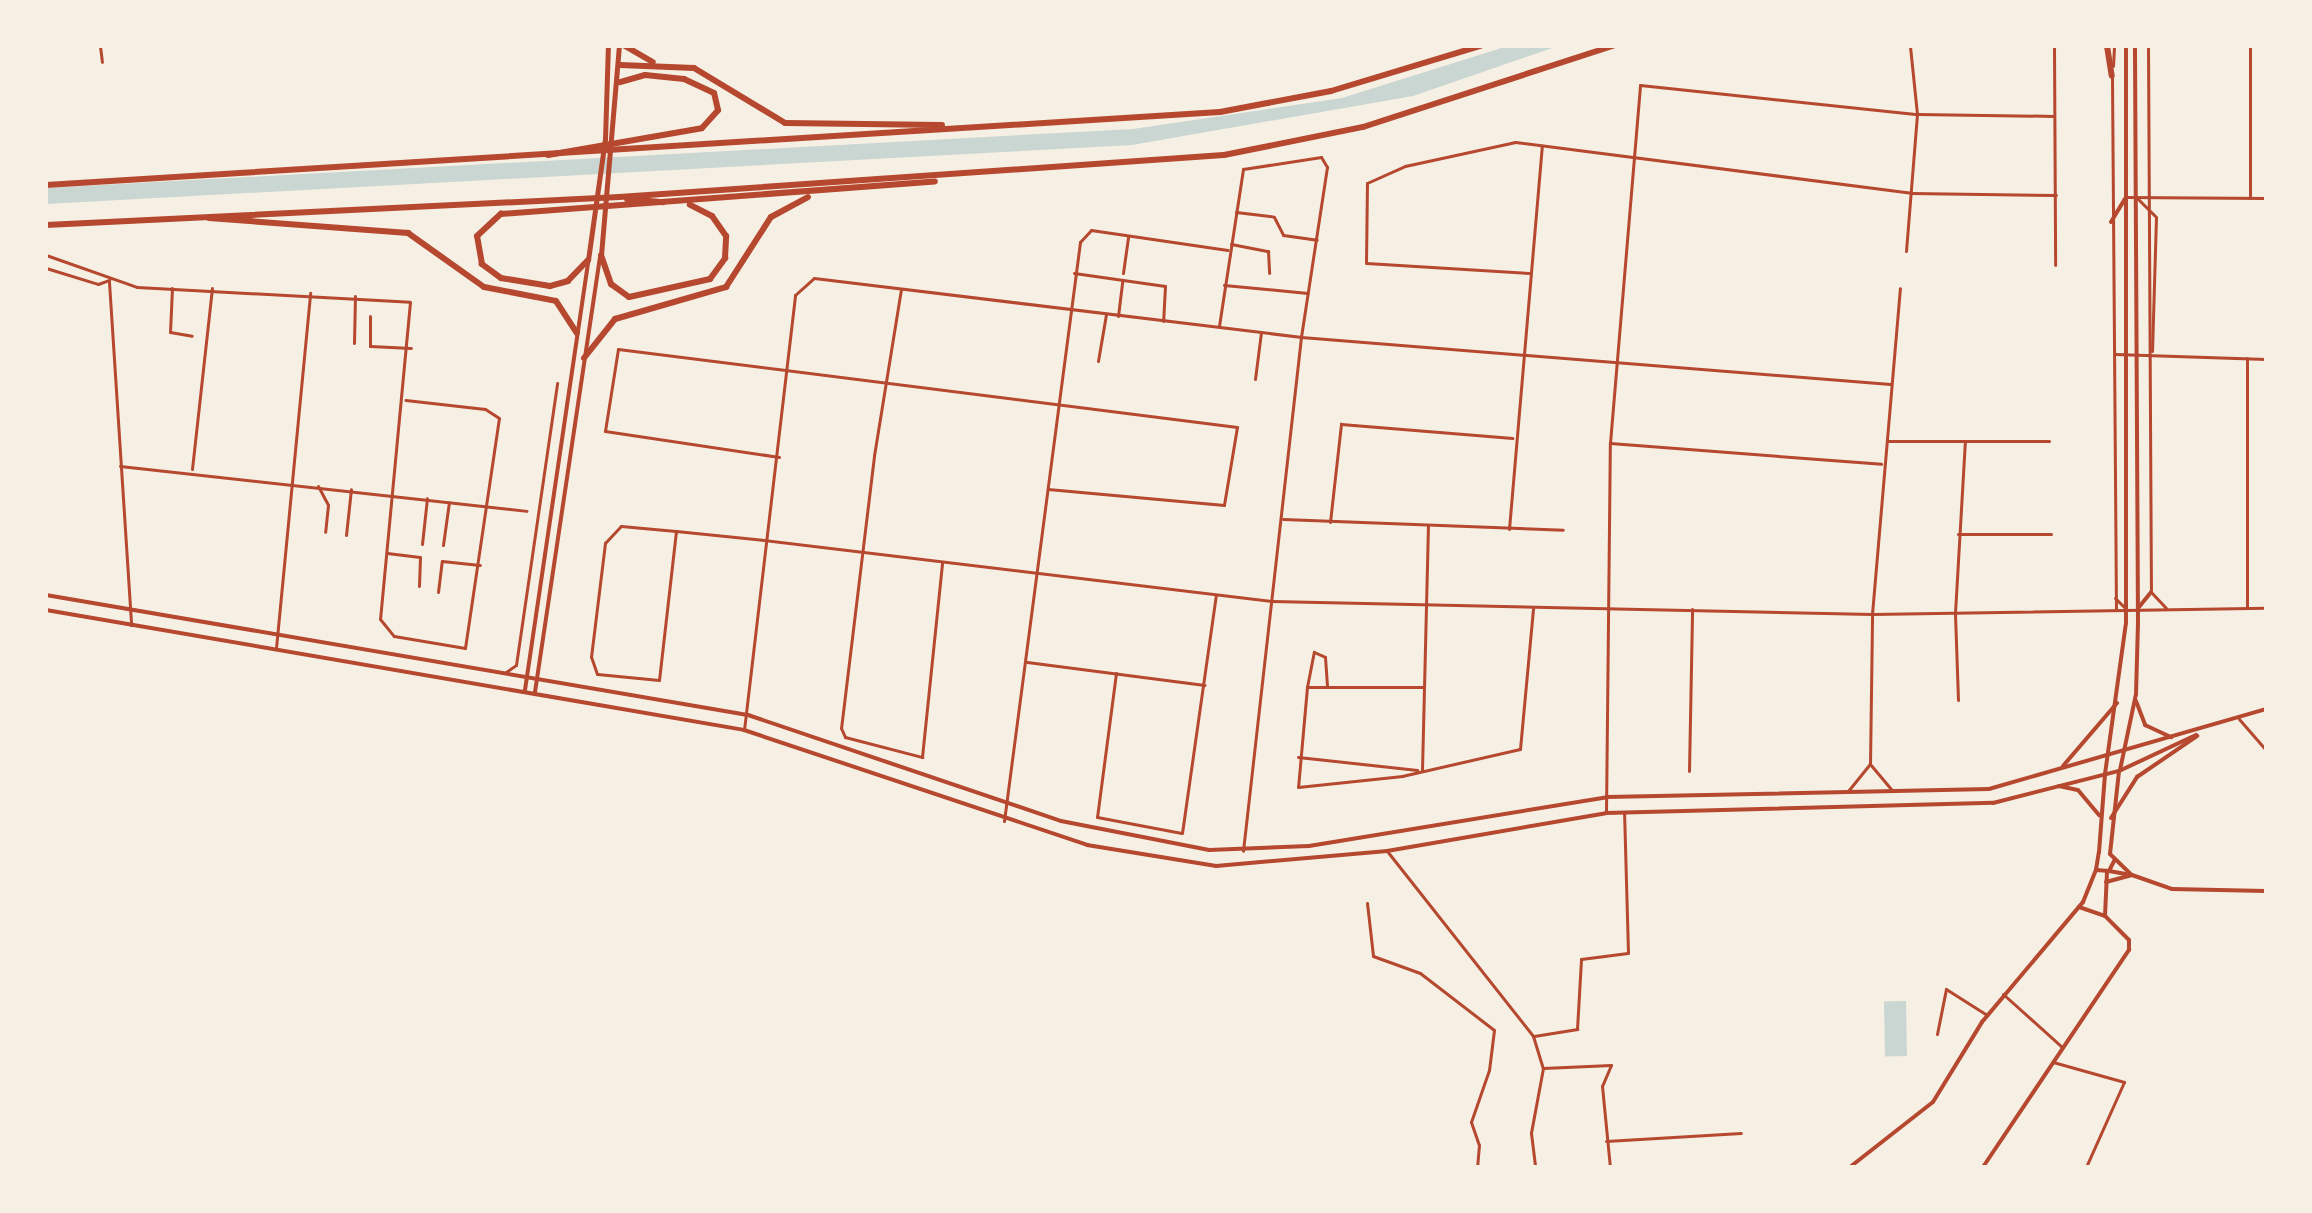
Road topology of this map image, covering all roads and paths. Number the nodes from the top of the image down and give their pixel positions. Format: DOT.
graph roads {
  1 [pos="100,46"];
  2 [pos="608,46"];
  3 [pos="622,46"];
  4 [pos="1378,46"];
  5 [pos="1397,46"];
  6 [pos="1480,46"];
  7 [pos="1613,46"];
  8 [pos="1910,46"];
  9 [pos="2054,46"];
  10 [pos="2107,46"];
  11 [pos="2114,46"];
  12 [pos="2126,46"];
  13 [pos="2135,46"];
  14 [pos="2148,46"];
  15 [pos="2250,46"];
  16 [pos="102,62"];
  17 [pos="653,62"];
  18 [pos="620,65"];
  19 [pos="609,69"];
  20 [pos="2112,76"];
  21 [pos="620,82"];
  22 [pos="1917,114"];
  23 [pos="2054,116"];
  24 [pos="954,127"];
  25 [pos="1542,145"];
  26 [pos="1632,157"];
  27 [pos="535,159"];
  28 [pos="977,174"];
  29 [pos="46,185"];
  30 [pos="819,193"];
  31 [pos="1911,193"];
  32 [pos="2056,195"];
  33 [pos="619,197"];
  34 [pos="2126,197"];
  35 [pos="2136,197"];
  36 [pos="2149,198"];
  37 [pos="2250,198"];
  38 [pos="2266,198"];
  39 [pos="687,203"];
  40 [pos="2148,209"];
  41 [pos="1234,212"];
  42 [pos="198,216"];
  43 [pos="2111,222"];
  44 [pos="46,225"];
  45 [pos="1128,236"];
  46 [pos="1317,240"];
  47 [pos="1230,243"];
  48 [pos="1229,250"];
  49 [pos="1906,251"];
  50 [pos="46,255"];
  51 [pos="601,255"];
  52 [pos="588,260"];
  53 [pos="2055,265"];
  54 [pos="46,268"];
  55 [pos="1074,273"];
  56 [pos="1123,273"];
  57 [pos="1269,273"];
  58 [pos="1529,273"];
  59 [pos="109,280"];
  60 [pos="1122,281"];
  61 [pos="1224,285"];
  62 [pos="172,288"];
  63 [pos="212,288"];
  64 [pos="1900,288"];
  65 [pos="901,289"];
  66 [pos="310,293"];
  67 [pos="1308,293"];
  68 [pos="355,296"];
  69 [pos="1068,311"];
  70 [pos="1106,314"];
  71 [pos="370,316"];
  72 [pos="1118,316"];
  73 [pos="1163,321"];
  74 [pos="1219,326"];
  75 [pos="1261,332"];
  76 [pos="577,333"];
  77 [pos="192,336"];
  78 [pos="1301,337"];
  79 [pos="354,343"];
  80 [pos="411,348"];
  81 [pos="2115,354"];
  82 [pos="2128,355"];
  83 [pos="2139,355"];
  84 [pos="2151,355"];
  85 [pos="1522,356"];
  86 [pos="584,358"];
  87 [pos="2247,358"];
  88 [pos="2266,359"];
  89 [pos="1098,361"];
  90 [pos="1617,362"];
  91 [pos="788,370"];
  92 [pos="1255,379"];
  93 [pos="886,382"];
  94 [pos="557,383"];
  95 [pos="1890,384"];
  96 [pos="406,400"];
  97 [pos="1055,403"];
  98 [pos="1512,438"];
  99 [pos="1887,441"];
  100 [pos="1965,441"];
  101 [pos="2049,441"];
  102 [pos="1610,443"];
  103 [pos="780,457"];
  104 [pos="1882,464"];
  105 [pos="120,466"];
  106 [pos="192,469"];
  107 [pos="294,483"];
  108 [pos="318,486"];
  109 [pos="351,489"];
  110 [pos="1048,489"];
  111 [pos="394,493"];
  112 [pos="427,498"];
  113 [pos="450,501"];
  114 [pos="488,506"];
  115 [pos="527,511"];
  116 [pos="1283,519"];
  117 [pos="1330,522"];
  118 [pos="1428,526"];
  119 [pos="1509,529"];
  120 [pos="1563,530"];
  121 [pos="676,531"];
  122 [pos="325,532"];
  123 [pos="1958,534"];
  124 [pos="2051,534"];
  125 [pos="346,535"];
  126 [pos="771,541"];
  127 [pos="422,544"];
  128 [pos="443,545"];
  129 [pos="863,552"];
  130 [pos="387,553"];
  131 [pos="942,562"];
  132 [pos="480,565"];
  133 [pos="1038,573"];
  134 [pos="419,586"];
  135 [pos="438,592"];
  136 [pos="2151,592"];
  137 [pos="46,595"];
  138 [pos="1216,595"];
  139 [pos="2115,598"];
  140 [pos="1272,601"];
  141 [pos="1426,605"];
  142 [pos="1606,607"];
  143 [pos="131,608"];
  144 [pos="2247,608"];
  145 [pos="2266,608"];
  146 [pos="1533,609"];
  147 [pos="1692,609"];
  148 [pos="2138,609"];
  149 [pos="2170,609"];
  150 [pos="46,610"];
  151 [pos="2116,610"];
  152 [pos="2126,610"];
  153 [pos="1955,613"];
  154 [pos="1872,614"];
  155 [pos="131,625"];
  156 [pos="278,633"];
  157 [pos="276,648"];
  158 [pos="1027,662"];
  159 [pos="506,672"];
  160 [pos="1116,673"];
  161 [pos="527,676"];
  162 [pos="538,677"];
  163 [pos="1205,685"];
  164 [pos="1307,687"];
  165 [pos="1327,687"];
  166 [pos="1424,687"];
  167 [pos="525,690"];
  168 [pos="535,692"];
  169 [pos="2136,694"];
  170 [pos="1958,700"];
  171 [pos="2118,701"];
  172 [pos="2266,709"];
  173 [pos="748,715"];
  174 [pos="2239,719"];
  175 [pos="744,730"];
  176 [pos="2202,732"];
  177 [pos="2173,737"];
  178 [pos="2266,750"];
  179 [pos="2125,751"];
  180 [pos="2109,756"];
  181 [pos="1298,757"];
  182 [pos="1870,764"];
  183 [pos="1400,768"];
  184 [pos="2062,768"];
  185 [pos="1422,770"];
  186 [pos="1689,771"];
  187 [pos="2119,771"];
  188 [pos="2266,773"];
  189 [pos="2105,774"];
  190 [pos="1402,776"];
  191 [pos="2049,785"];
  192 [pos="1848,791"];
  193 [pos="1894,791"];
  194 [pos="1607,797"];
  195 [pos="1009,803"];
  196 [pos="2266,804"];
  197 [pos="1624,812"];
  198 [pos="1606,813"];
  199 [pos="2099,815"];
  200 [pos="2111,818"];
  201 [pos="1004,821"];
  202 [pos="1243,851"];
  203 [pos="1387,851"];
  204 [pos="2099,852"];
  205 [pos="2110,854"];
  206 [pos="2114,861"];
  207 [pos="2096,870"];
  208 [pos="2108,872"];
  209 [pos="2132,875"];
  210 [pos="2106,882"];
  211 [pos="2266,891"];
  212 [pos="1367,903"];
  213 [pos="2079,907"];
  214 [pos="2105,916"];
  215 [pos="2003,994"];
  216 [pos="1987,1015"];
  217 [pos="1937,1034"];
  218 [pos="1533,1036"];
  219 [pos="2062,1047"];
  220 [pos="2053,1062"];
  221 [pos="1543,1068"];
  222 [pos="1741,1133"];
  223 [pos="1606,1141"];
  224 [pos="1477,1167"];
  225 [pos="1535,1167"];
  226 [pos="1610,1167"];
  227 [pos="1850,1167"];
  228 [pos="1983,1167"];
  229 [pos="2086,1167"];
  1 -- 16 [label="street"];
  2 -- 19 [label="main road"];
  3 -- 17 [label="highway"];
  3 -- 18 [label="main road"];
  4 -- 5 [label="lane"];
  6 -- 24 [label="highway"];
  7 -- 28 [label="highway"];
  8 -- 22 [label="street"];
  9 -- 23 [label="street"];
  10 -- 20 [label="highway"];
  11 -- 20 [label="street"];
  12 -- 34 [label="main road"];
  13 -- 35 [label="main road"];
  14 -- 36 [label="street"];
  15 -- 37 [label="street"];
  17 -- 18 [label="highway"];
  17 -- 24 [label="highway"];
  18 -- 19 [label="main road"];
  18 -- 21 [label="main road"];
  19 -- 52 [label="main road"];
  20 -- 43 [label="street"];
  21 -- 27 [label="highway"];
  21 -- 51 [label="main road"];
  22 -- 23 [label="street"];
  22 -- 26 [label="street"];
  22 -- 31 [label="street"];
  23 -- 32 [label="street"];
  24 -- 27 [label="highway"];
  25 -- 26 [label="street"];
  25 -- 58 [label="street"];
  25 -- 58 [label="street"];
  26 -- 31 [label="street"];
  26 -- 90 [label="street"];
  27 -- 29 [label="highway"];
  28 -- 30 [label="highway"];
  28 -- 33 [label="highway"];
  30 -- 39 [label="highway"];
  30 -- 86 [label="highway"];
  31 -- 32 [label="street"];
  31 -- 49 [label="street"];
  32 -- 53 [label="street"];
  33 -- 39 [label="highway"];
  33 -- 42 [label="highway"];
  34 -- 35 [label="street"];
  34 -- 43 [label="main road"];
  34 -- 82 [label="main road"];
  35 -- 36 [label="street"];
  35 -- 40 [label="street"];
  35 -- 83 [label="main road"];
  36 -- 37 [label="street"];
  36 -- 40 [label="street"];
  37 -- 38 [label="street"];
  39 -- 51 [label="highway"];
  39 -- 52 [label="highway"];
  40 -- 84 [label="street"];
  40 -- 84 [label="street"];
  41 -- 46 [label="street"];
  41 -- 46 [label="street"];
  41 -- 47 [label="street"];
  42 -- 44 [label="highway"];
  42 -- 76 [label="highway"];
  43 -- 81 [label="street"];
  45 -- 48 [label="street"];
  45 -- 55 [label="street"];
  45 -- 56 [label="street"];
  46 -- 67 [label="street"];
  47 -- 48 [label="street"];
  47 -- 57 [label="street"];
  48 -- 61 [label="street"];
  50 -- 59 [label="street"];
  51 -- 86 [label="main road"];
  52 -- 76 [label="main road"];
  54 -- 59 [label="street"];
  55 -- 60 [label="street"];
  55 -- 69 [label="street"];
  58 -- 85 [label="street"];
  59 -- 62 [label="street"];
  59 -- 105 [label="street"];
  60 -- 72 [label="street"];
  60 -- 73 [label="street"];
  61 -- 67 [label="street"];
  61 -- 74 [label="street"];
  62 -- 63 [label="street"];
  62 -- 77 [label="street"];
  63 -- 66 [label="street"];
  63 -- 106 [label="street"];
  64 -- 95 [label="street"];
  65 -- 69 [label="street"];
  65 -- 91 [label="street"];
  65 -- 93 [label="street"];
  66 -- 68 [label="street"];
  66 -- 107 [label="street"];
  67 -- 78 [label="street"];
  68 -- 79 [label="street"];
  68 -- 80 [label="street"];
  69 -- 70 [label="street"];
  69 -- 97 [label="street"];
  70 -- 72 [label="street"];
  70 -- 89 [label="street"];
  71 -- 80 [label="street"];
  72 -- 73 [label="street"];
  73 -- 74 [label="street"];
  74 -- 75 [label="street"];
  75 -- 78 [label="street"];
  75 -- 92 [label="street"];
  76 -- 161 [label="main road"];
  78 -- 85 [label="street"];
  78 -- 116 [label="street"];
  80 -- 96 [label="street"];
  81 -- 82 [label="street"];
  81 -- 139 [label="street"];
  82 -- 83 [label="street"];
  82 -- 152 [label="main road"];
  83 -- 84 [label="street"];
  83 -- 148 [label="main road"];
  84 -- 87 [label="street"];
  84 -- 136 [label="street"];
  85 -- 90 [label="street"];
  85 -- 98 [label="street"];
  86 -- 162 [label="main road"];
  87 -- 88 [label="street"];
  87 -- 144 [label="street"];
  90 -- 95 [label="street"];
  90 -- 102 [label="street"];
  91 -- 93 [label="street"];
  91 -- 103 [label="street"];
  91 -- 103 [label="street"];
  93 -- 97 [label="street"];
  93 -- 129 [label="street"];
  94 -- 159 [label="street"];
  95 -- 99 [label="street"];
  96 -- 111 [label="street"];
  96 -- 114 [label="street"];
  97 -- 110 [label="street"];
  97 -- 110 [label="street"];
  98 -- 117 [label="street"];
  98 -- 119 [label="street"];
  99 -- 100 [label="street"];
  99 -- 104 [label="street"];
  100 -- 101 [label="street"];
  100 -- 123 [label="street"];
  102 -- 104 [label="street"];
  102 -- 142 [label="street"];
  103 -- 126 [label="street"];
  104 -- 154 [label="street"];
  105 -- 106 [label="street"];
  105 -- 143 [label="street"];
  106 -- 107 [label="street"];
  107 -- 108 [label="street"];
  107 -- 156 [label="street"];
  108 -- 109 [label="street"];
  108 -- 122 [label="street"];
  109 -- 111 [label="street"];
  109 -- 125 [label="street"];
  110 -- 133 [label="street"];
  111 -- 112 [label="street"];
  111 -- 130 [label="street"];
  112 -- 113 [label="street"];
  112 -- 127 [label="street"];
  113 -- 114 [label="street"];
  113 -- 128 [label="street"];
  114 -- 115 [label="street"];
  114 -- 132 [label="street"];
  116 -- 117 [label="street"];
  116 -- 140 [label="street"];
  117 -- 118 [label="street"];
  118 -- 119 [label="street"];
  118 -- 141 [label="street"];
  119 -- 120 [label="street"];
  121 -- 121 [label="street"];
  121 -- 126 [label="street"];
  123 -- 124 [label="street"];
  123 -- 153 [label="street"];
  126 -- 129 [label="street"];
  126 -- 173 [label="street"];
  129 -- 131 [label="street"];
  129 -- 131 [label="street"];
  130 -- 132 [label="street"];
  130 -- 134 [label="street"];
  131 -- 133 [label="street"];
  132 -- 135 [label="street"];
  133 -- 138 [label="street"];
  133 -- 158 [label="street"];
  136 -- 148 [label="main road"];
  136 -- 149 [label="street"];
  137 -- 143 [label="main road"];
  138 -- 140 [label="street"];
  138 -- 163 [label="street"];
  139 -- 151 [label="street"];
  139 -- 152 [label="street"];
  140 -- 141 [label="street"];
  140 -- 202 [label="street"];
  141 -- 146 [label="street"];
  141 -- 166 [label="street"];
  142 -- 146 [label="street"];
  142 -- 147 [label="street"];
  142 -- 194 [label="street"];
  143 -- 155 [label="street"];
  143 -- 156 [label="main road"];
  144 -- 145 [label="street"];
  144 -- 149 [label="street"];
  146 -- 185 [label="street"];
  147 -- 154 [label="street"];
  147 -- 186 [label="street"];
  148 -- 149 [label="street"];
  148 -- 152 [label="street"];
  148 -- 169 [label="main road"];
  150 -- 155 [label="main road"];
  151 -- 152 [label="street"];
  151 -- 153 [label="street"];
  152 -- 171 [label="main road"];
  153 -- 154 [label="street"];
  153 -- 170 [label="street"];
  154 -- 182 [label="street"];
  155 -- 157 [label="main road"];
  156 -- 157 [label="street"];
  156 -- 159 [label="main road"];
  157 -- 167 [label="main road"];
  158 -- 160 [label="street"];
  158 -- 195 [label="street"];
  159 -- 161 [label="main road"];
  160 -- 163 [label="street"];
  160 -- 163 [label="street"];
  161 -- 162 [label="main road"];
  161 -- 167 [label="main road"];
  162 -- 168 [label="main road"];
  162 -- 173 [label="main road"];
  164 -- 165 [label="street"];
  164 -- 165 [label="street"];
  164 -- 181 [label="street"];
  165 -- 166 [label="street"];
  166 -- 185 [label="street"];
  167 -- 168 [label="main road"];
  168 -- 175 [label="main road"];
  169 -- 177 [label="main road"];
  169 -- 179 [label="main road"];
  171 -- 180 [label="main road"];
  171 -- 184 [label="main road"];
  172 -- 174 [label="main road"];
  173 -- 175 [label="street"];
  173 -- 195 [label="main road"];
  174 -- 176 [label="main road"];
  174 -- 178 [label="street"];
  175 -- 201 [label="main road"];
  176 -- 177 [label="main road"];
  176 -- 187 [label="main road"];
  176 -- 200 [label="main road"];
  177 -- 179 [label="main road"];
  179 -- 180 [label="main road"];
  179 -- 187 [label="main road"];
  180 -- 184 [label="main road"];
  180 -- 189 [label="main road"];
  181 -- 183 [label="street"];
  181 -- 190 [label="street"];
  182 -- 192 [label="street"];
  182 -- 193 [label="street"];
  183 -- 185 [label="street"];
  183 -- 190 [label="street"];
  184 -- 193 [label="main road"];
  185 -- 190 [label="street"];
  187 -- 189 [label="main road"];
  187 -- 200 [label="main road"];
  188 -- 196 [label="street"];
  189 -- 191 [label="main road"];
  189 -- 199 [label="main road"];
  191 -- 197 [label="main road"];
  191 -- 199 [label="main road"];
  192 -- 193 [label="main road"];
  192 -- 194 [label="main road"];
  194 -- 198 [label="street"];
  194 -- 202 [label="main road"];
  195 -- 201 [label="street"];
  195 -- 202 [label="main road"];
  197 -- 198 [label="main road"];
  197 -- 218 [label="street"];
  198 -- 203 [label="main road"];
  199 -- 204 [label="main road"];
  200 -- 205 [label="main road"];
  201 -- 203 [label="main road"];
  203 -- 218 [label="street"];
  204 -- 205 [label="main road"];
  204 -- 207 [label="main road"];
  205 -- 206 [label="main road"];
  206 -- 208 [label="main road"];
  206 -- 209 [label="main road"];
  207 -- 208 [label="main road"];
  207 -- 213 [label="main road"];
  208 -- 209 [label="main road"];
  208 -- 210 [label="main road"];
  209 -- 210 [label="main road"];
  209 -- 211 [label="main road"];
  210 -- 214 [label="main road"];
  212 -- 224 [label="street"];
  213 -- 214 [label="main road"];
  213 -- 215 [label="main road"];
  214 -- 219 [label="main road"];
  215 -- 216 [label="main road"];
  215 -- 219 [label="street"];
  216 -- 217 [label="street"];
  216 -- 227 [label="main road"];
  218 -- 221 [label="street"];
  219 -- 220 [label="main road"];
  220 -- 228 [label="main road"];
  220 -- 229 [label="street"];
  221 -- 223 [label="street"];
  221 -- 225 [label="street"];
  222 -- 223 [label="street"];
  223 -- 226 [label="street"];
}
